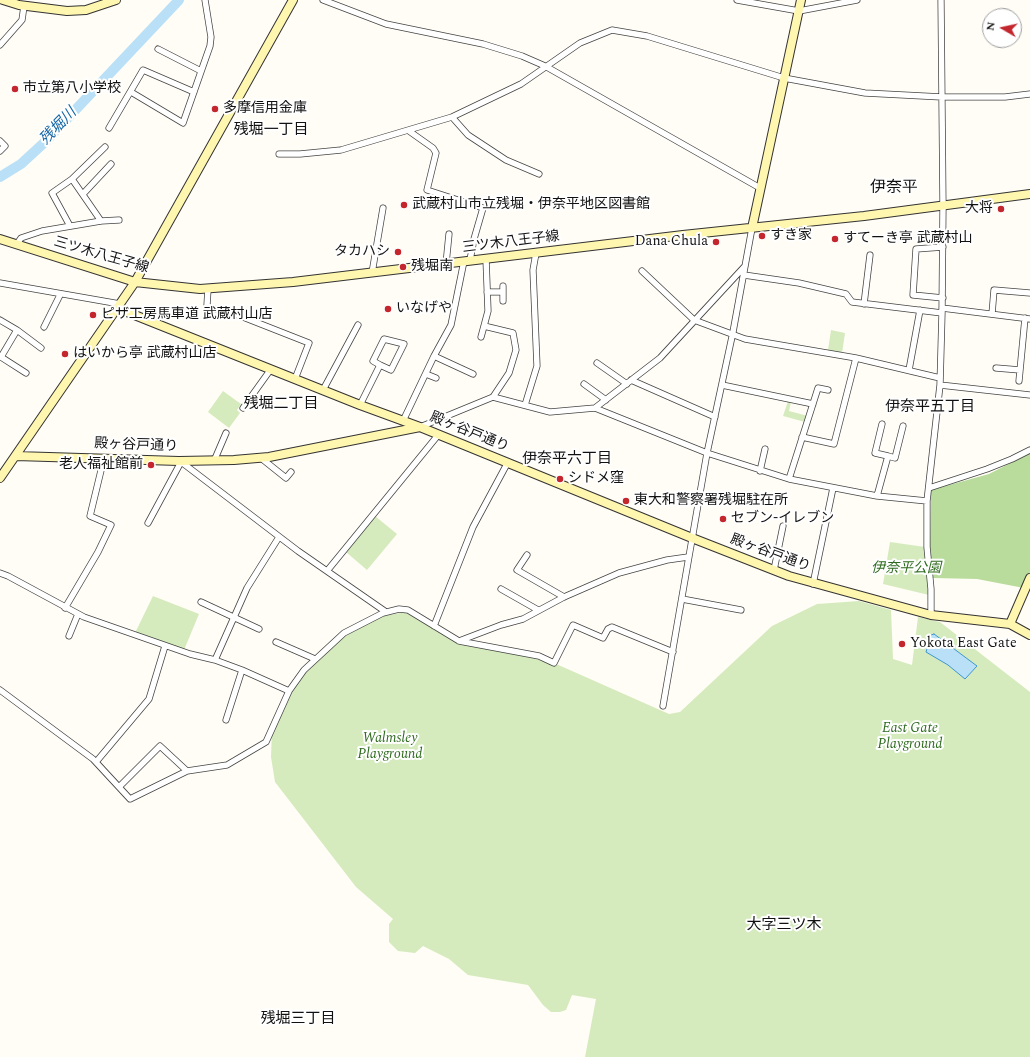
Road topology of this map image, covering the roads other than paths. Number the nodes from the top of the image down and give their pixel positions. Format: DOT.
graph roads {
  1 [pos="3,0"];
  2 [pos="116,0"];
  3 [pos="205,0"];
  4 [pos="293,0"];
  5 [pos="323,0"];
  6 [pos="737,0"];
  7 [pos="801,0"];
  8 [pos="857,0"];
  9 [pos="941,0"];
  10 [pos="24,6"];
  11 [pos="799,10"];
  12 [pos="0,45"];
  13 [pos="158,49"];
  14 [pos="545,66"];
  15 [pos="201,71"];
  16 [pos="784,78"];
  17 [pos="131,92"];
  18 [pos="194,92"];
  19 [pos="1030,94"];
  20 [pos="942,97"];
  21 [pos="452,117"];
  22 [pos="109,128"];
  23 [pos="409,131"];
  24 [pos="0,140"];
  25 [pos="105,147"];
  26 [pos="0,151"];
  27 [pos="279,154"];
  28 [pos="111,164"];
  29 [pos="539,174"];
  30 [pos="72,179"];
  31 [pos="760,188"];
  32 [pos="83,194"];
  33 [pos="1030,194"];
  34 [pos="943,206"];
  35 [pos="383,208"];
  36 [pos="119,220"];
  37 [pos="101,221"];
  38 [pos="70,226"];
  39 [pos="752,228"];
  40 [pos="449,234"];
  41 [pos="0,239"];
  42 [pos="17,244"];
  43 [pos="943,247"];
  44 [pos="536,253"];
  45 [pos="870,255"];
  46 [pos="486,259"];
  47 [pos="467,261"];
  48 [pos="446,264"];
  49 [pos="745,265"];
  50 [pos="642,271"];
  51 [pos="372,273"];
  52 [pos="744,275"];
  53 [pos="135,282"];
  54 [pos="0,283"];
  55 [pos="208,288"];
  56 [pos="487,292"];
  57 [pos="1030,293"];
  58 [pos="60,295"];
  59 [pos="943,298"];
  60 [pos="503,301"];
  61 [pos="864,304"];
  62 [pos="118,306"];
  63 [pos="920,310"];
  64 [pos="942,311"];
  65 [pos="992,314"];
  66 [pos="1028,318"];
  67 [pos="0,320"];
  68 [pos="694,320"];
  69 [pos="358,324"];
  70 [pos="484,326"];
  71 [pos="44,327"];
  72 [pos="17,330"];
  73 [pos="733,332"];
  74 [pos="481,337"];
  75 [pos="41,348"];
  76 [pos="434,356"];
  77 [pos="856,358"];
  78 [pos="597,363"];
  79 [pos="380,365"];
  80 [pos="996,368"];
  81 [pos="271,369"];
  82 [pos="909,370"];
  83 [pos="1020,370"];
  84 [pos="26,372"];
  85 [pos="426,374"];
  86 [pos="473,374"];
  87 [pos="436,378"];
  88 [pos="940,378"];
  89 [pos="294,379"];
  90 [pos="1019,381"];
  91 [pos="629,382"];
  92 [pos="584,384"];
  93 [pos="722,385"];
  94 [pos="940,385"];
  95 [pos="323,390"];
  96 [pos="828,390"];
  97 [pos="1030,395"];
  98 [pos="493,397"];
  99 [pos="606,400"];
  100 [pos="813,404"];
  101 [pos="360,405"];
  102 [pos="525,406"];
  103 [pos="243,408"];
  104 [pos="596,408"];
  105 [pos="715,417"];
  106 [pos="403,421"];
  107 [pos="882,424"];
  108 [pos="903,426"];
  109 [pos="420,427"];
  110 [pos="226,433"];
  111 [pos="439,434"];
  112 [pos="802,437"];
  113 [pos="765,449"];
  114 [pos="1030,450"];
  115 [pos="707,453"];
  116 [pos="16,456"];
  117 [pos="888,456"];
  118 [pos="104,458"];
  119 [pos="262,458"];
  120 [pos="180,461"];
  121 [pos="214,461"];
  122 [pos="508,462"];
  123 [pos="760,471"];
  124 [pos="291,472"];
  125 [pos="0,478"];
  126 [pos="789,479"];
  127 [pos="833,488"];
  128 [pos="929,488"];
  129 [pos="877,496"];
  130 [pos="927,501"];
  131 [pos="148,523"];
  132 [pos="783,526"];
  133 [pos="279,537"];
  134 [pos="692,538"];
  135 [pos="527,555"];
  136 [pos="688,557"];
  137 [pos="774,570"];
  138 [pos="327,571"];
  139 [pos="0,573"];
  140 [pos="1029,581"];
  141 [pos="814,584"];
  142 [pos="501,589"];
  143 [pos="564,597"];
  144 [pos="682,599"];
  145 [pos="201,602"];
  146 [pos="65,608"];
  147 [pos="538,610"];
  148 [pos="741,610"];
  149 [pos="386,612"];
  150 [pos="78,614"];
  151 [pos="931,615"];
  152 [pos="234,617"];
  153 [pos="1010,624"];
  154 [pos="434,626"];
  155 [pos="258,629"];
  156 [pos="1030,635"];
  157 [pos="69,636"];
  158 [pos="459,641"];
  159 [pos="276,642"];
  160 [pos="165,646"];
  161 [pos="673,652"];
  162 [pos="315,659"];
  163 [pos="215,660"];
  164 [pos="242,670"];
  165 [pos="0,690"];
  166 [pos="289,691"];
  167 [pos="663,706"];
  168 [pos="226,720"];
  169 [pos="96,762"];
  170 [pos="187,771"];
  171 [pos="119,787"];
  1 -- 10 [label="street"];
  2 -- 10 [label="street"];
  3 -- 15 [label="street"];
  4 -- 53 [label="street"];
  5 -- 14 [label="street"];
  6 -- 11 [label="street"];
  7 -- 11 [label="street"];
  8 -- 11 [label="street"];
  9 -- 20 [label="street"];
  10 -- 12 [label="street"];
  11 -- 16 [label="street"];
  13 -- 15 [label="street"];
  14 -- 16 [label="street"];
  14 -- 21 [label="street"];
  14 -- 31 [label="street"];
  15 -- 18 [label="street"];
  16 -- 20 [label="street"];
  16 -- 31 [label="street"];
  17 -- 18 [label="street"];
  17 -- 18 [label="street"];
  17 -- 22 [label="street"];
  19 -- 20 [label="street"];
  20 -- 34 [label="street"];
  21 -- 23 [label="street"];
  21 -- 29 [label="street"];
  23 -- 27 [label="street"];
  23 -- 47 [label="street"];
  24 -- 26 [label="street"];
  25 -- 30 [label="street"];
  28 -- 32 [label="street"];
  30 -- 32 [label="street"];
  30 -- 38 [label="street"];
  31 -- 39 [label="street"];
  32 -- 37 [label="street"];
  33 -- 34 [label="street, 三ツ木八王子線"];
  34 -- 39 [label="street, 三ツ木八王子線"];
  34 -- 43 [label="street"];
  35 -- 51 [label="street"];
  36 -- 37 [label="street"];
  37 -- 38 [label="street"];
  38 -- 42 [label="street"];
  39 -- 44 [label="street, 三ツ木八王子線"];
  39 -- 49 [label="street"];
  40 -- 48 [label="street"];
  41 -- 42 [label="street, 三ツ木八王子線"];
  42 -- 53 [label="street, 三ツ木八王子線"];
  43 -- 59 [label="street"];
  43 -- 59 [label="street"];
  44 -- 46 [label="street, 三ツ木八王子線"];
  44 -- 102 [label="street"];
  45 -- 61 [label="street"];
  46 -- 47 [label="street, 三ツ木八王子線"];
  46 -- 56 [label="street"];
  47 -- 48 [label="street, 三ツ木八王子線"];
  47 -- 76 [label="street"];
  48 -- 51 [label="street, 三ツ木八王子線"];
  49 -- 52 [label="street"];
  49 -- 68 [label="street"];
  50 -- 68 [label="street"];
  51 -- 55 [label="street, 三ツ木八王子線"];
  52 -- 61 [label="street"];
  52 -- 73 [label="street"];
  53 -- 55 [label="street, 三ツ木八王子線"];
  53 -- 62 [label="street"];
  54 -- 58 [label="street"];
  55 -- 89 [label="street"];
  56 -- 60 [label="street"];
  56 -- 70 [label="street"];
  57 -- 65 [label="street"];
  58 -- 62 [label="street"];
  58 -- 71 [label="street"];
  59 -- 64 [label="street"];
  61 -- 63 [label="street"];
  62 -- 81 [label="street"];
  62 -- 116 [label="street"];
  63 -- 64 [label="street"];
  63 -- 82 [label="street"];
  64 -- 65 [label="street"];
  64 -- 88 [label="street"];
  65 -- 66 [label="street"];
  66 -- 83 [label="street"];
  67 -- 72 [label="street"];
  68 -- 73 [label="street"];
  68 -- 91 [label="street"];
  69 -- 95 [label="street"];
  70 -- 74 [label="street"];
  70 -- 98 [label="street"];
  72 -- 75 [label="street"];
  72 -- 84 [label="street"];
  73 -- 77 [label="street"];
  73 -- 93 [label="street"];
  76 -- 85 [label="street"];
  76 -- 86 [label="street"];
  77 -- 82 [label="street"];
  77 -- 112 [label="street"];
  78 -- 91 [label="street"];
  79 -- 79 [label="street"];
  79 -- 101 [label="street"];
  80 -- 83 [label="street"];
  81 -- 89 [label="street"];
  81 -- 103 [label="street"];
  82 -- 88 [label="street"];
  83 -- 90 [label="street"];
  85 -- 87 [label="street"];
  85 -- 106 [label="street"];
  88 -- 94 [label="street"];
  89 -- 95 [label="street"];
  91 -- 99 [label="street"];
  91 -- 105 [label="street"];
  92 -- 99 [label="street"];
  93 -- 100 [label="street"];
  93 -- 105 [label="street"];
  94 -- 97 [label="street"];
  94 -- 128 [label="street"];
  95 -- 101 [label="street"];
  96 -- 100 [label="street"];
  98 -- 102 [label="street"];
  98 -- 109 [label="street"];
  99 -- 104 [label="street"];
  100 -- 112 [label="street"];
  101 -- 106 [label="street"];
  102 -- 104 [label="street"];
  104 -- 115 [label="street"];
  105 -- 115 [label="street"];
  106 -- 109 [label="street"];
  107 -- 117 [label="street"];
  108 -- 117 [label="street"];
  109 -- 111 [label="street, 殿ヶ谷戸通り"];
  109 -- 119 [label="street, 殿ヶ谷戸通り"];
  110 -- 121 [label="street"];
  111 -- 122 [label="street, 殿ヶ谷戸通り"];
  111 -- 138 [label="street"];
  112 -- 126 [label="street"];
  113 -- 123 [label="street"];
  114 -- 128 [label="street"];
  115 -- 123 [label="street"];
  115 -- 134 [label="street"];
  116 -- 118 [label="street, 殿ヶ谷戸通り"];
  116 -- 125 [label="street"];
  117 -- 129 [label="street"];
  118 -- 120 [label="street, 殿ヶ谷戸通り"];
  118 -- 146 [label="street"];
  119 -- 121 [label="street, 殿ヶ谷戸通り"];
  119 -- 124 [label="street"];
  120 -- 121 [label="street, 殿ヶ谷戸通り"];
  120 -- 131 [label="street"];
  120 -- 133 [label="street"];
  122 -- 134 [label="street, 殿ヶ谷戸通り"];
  122 -- 154 [label="street"];
  123 -- 126 [label="street"];
  126 -- 127 [label="street"];
  127 -- 129 [label="street"];
  127 -- 141 [label="street"];
  128 -- 130 [label="street"];
  129 -- 130 [label="street"];
  130 -- 151 [label="street"];
  132 -- 137 [label="street"];
  133 -- 138 [label="street"];
  133 -- 152 [label="street"];
  134 -- 136 [label="street"];
  134 -- 137 [label="street, 殿ヶ谷戸通り"];
  135 -- 143 [label="street"];
  136 -- 143 [label="street"];
  136 -- 144 [label="street"];
  137 -- 141 [label="street, 殿ヶ谷戸通り"];
  138 -- 149 [label="street"];
  139 -- 146 [label="street"];
  140 -- 153 [label="street"];
  141 -- 151 [label="street, 殿ヶ谷戸通り"];
  142 -- 147 [label="street"];
  143 -- 147 [label="street"];
  144 -- 148 [label="street"];
  144 -- 161 [label="street"];
  145 -- 152 [label="street"];
  146 -- 150 [label="street"];
  147 -- 158 [label="street"];
  149 -- 154 [label="street"];
  149 -- 162 [label="street"];
  150 -- 157 [label="street"];
  150 -- 160 [label="street"];
  151 -- 153 [label="street, 殿ヶ谷戸通り"];
  152 -- 155 [label="street"];
  152 -- 163 [label="street"];
  153 -- 156 [label="street, 殿ヶ谷戸通り"];
  154 -- 158 [label="street"];
  158 -- 161 [label="street"];
  159 -- 162 [label="street"];
  160 -- 163 [label="street"];
  160 -- 169 [label="street"];
  161 -- 167 [label="street"];
  162 -- 166 [label="street"];
  163 -- 164 [label="street"];
  164 -- 166 [label="street"];
  164 -- 168 [label="street"];
  165 -- 169 [label="street"];
  166 -- 170 [label="street"];
  169 -- 171 [label="street"];
  170 -- 171 [label="street"];
  170 -- 171 [label="street"];
}
